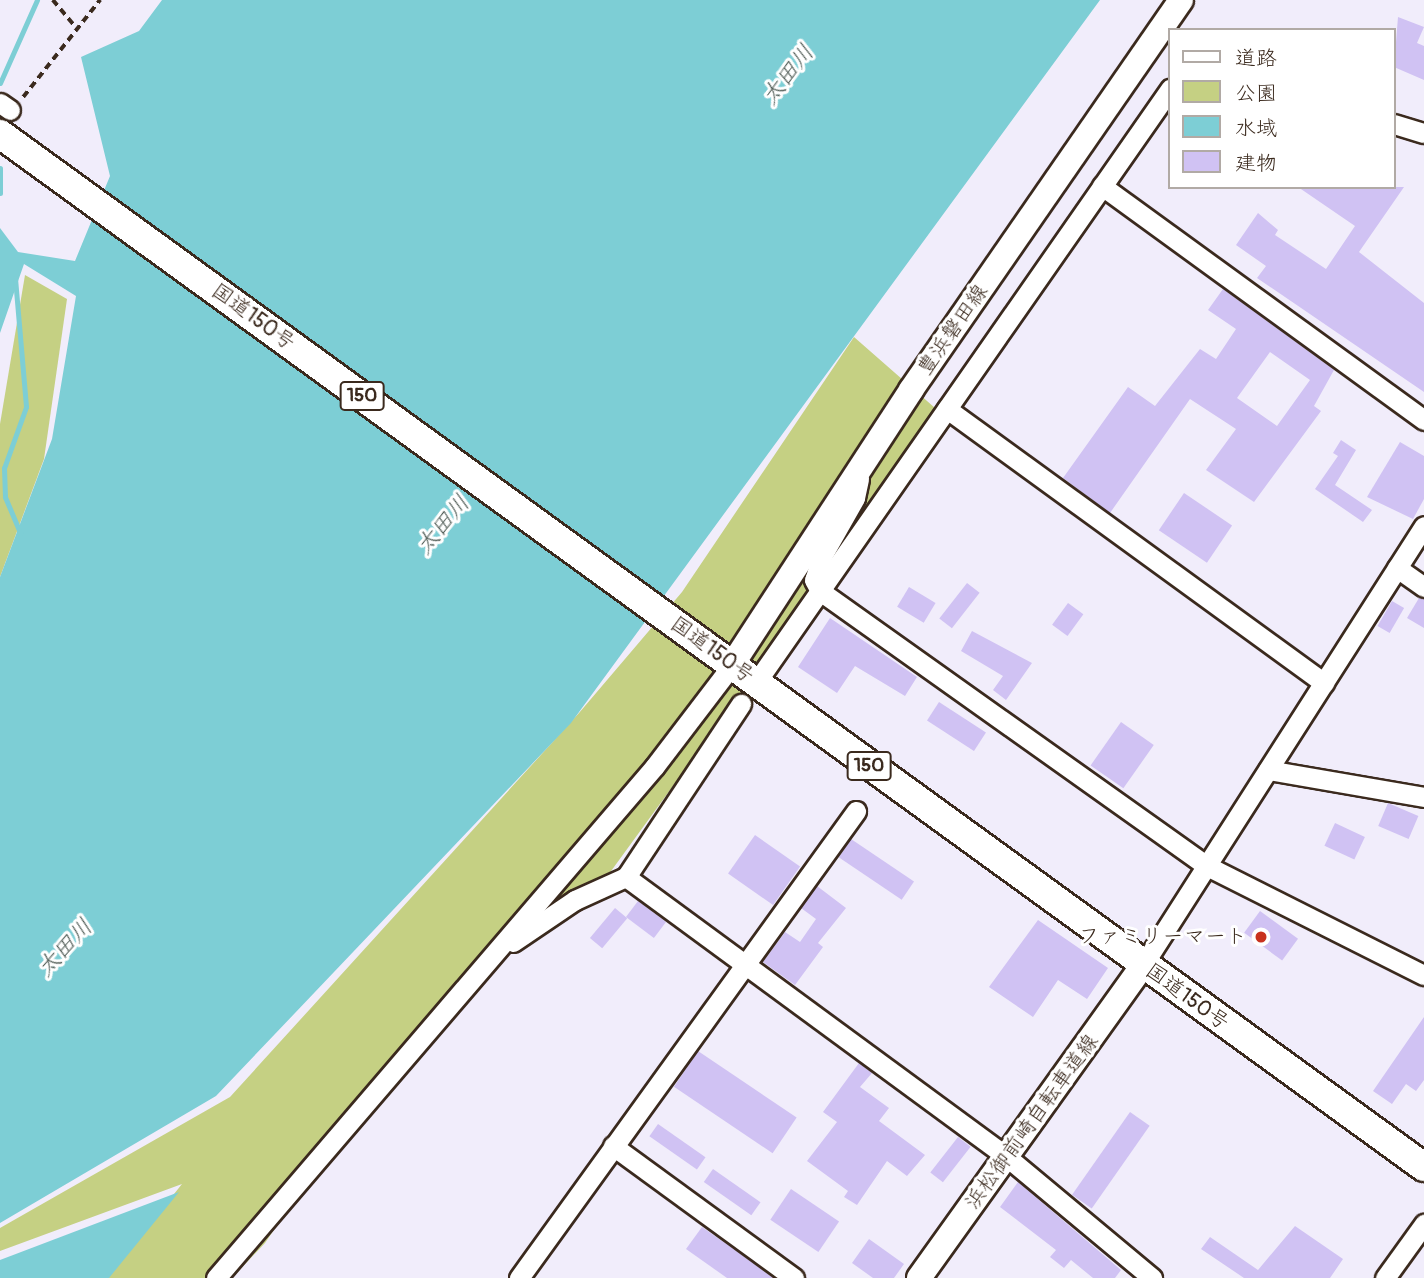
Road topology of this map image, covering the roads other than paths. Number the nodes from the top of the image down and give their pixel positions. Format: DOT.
graph roads {
  1 [pos="1181,0"];
  2 [pos="1168,92"];
  3 [pos="3,116"];
  4 [pos="1396,125"];
  5 [pos="1424,133"];
  6 [pos="1102,186"];
  7 [pos="947,409"];
  8 [pos="1424,420"];
  9 [pos="862,464"];
  10 [pos="1424,526"];
  11 [pos="1397,568"];
  12 [pos="1424,587"];
  13 [pos="820,591"];
  14 [pos="728,661"];
  15 [pos="764,671"];
  16 [pos="1324,683"];
  17 [pos="741,704"];
  18 [pos="1268,770"];
  19 [pos="1424,797"];
  20 [pos="856,811"];
  21 [pos="1207,866"];
  22 [pos="626,877"];
  23 [pos="492,956"];
  24 [pos="744,964"];
  25 [pos="1143,965"];
  26 [pos="1424,975"];
  27 [pos="613,1146"];
  28 [pos="1007,1157"];
  29 [pos="1424,1167"];
  30 [pos="1424,1224"];
  31 [pos="216,1278"];
  32 [pos="519,1278"];
  33 [pos="794,1278"];
  34 [pos="919,1278"];
  35 [pos="1152,1278"];
  36 [pos="1385,1278"];
  1 -- 9 [label="main road, 豊浜磐田線"];
  2 -- 6 [label="street"];
  3 -- 14 [label="highway, 国道150号 / 150"];
  4 -- 5 [label="street"];
  6 -- 7 [label="street"];
  6 -- 8 [label="street"];
  7 -- 13 [label="street"];
  7 -- 16 [label="street"];
  9 -- 13 [label="street"];
  9 -- 14 [label="main road, 豊浜磐田線"];
  10 -- 11 [label="street"];
  11 -- 12 [label="street"];
  11 -- 16 [label="street"];
  13 -- 15 [label="street"];
  13 -- 21 [label="street"];
  14 -- 23 [label="street"];
  14 -- 25 [label="highway, 国道150号 / 150"];
  16 -- 18 [label="street"];
  17 -- 22 [label="street"];
  18 -- 19 [label="street"];
  18 -- 21 [label="street"];
  20 -- 24 [label="street"];
  21 -- 25 [label="street"];
  21 -- 26 [label="street"];
  22 -- 23 [label="street"];
  22 -- 24 [label="street"];
  23 -- 31 [label="street"];
  24 -- 27 [label="street"];
  24 -- 28 [label="street"];
  25 -- 28 [label="main road, 浜松御前崎自転車道線"];
  25 -- 29 [label="highway, 国道150号 / 150"];
  27 -- 32 [label="street"];
  27 -- 33 [label="street"];
  28 -- 34 [label="main road, 浜松御前崎自転車道線"];
  28 -- 35 [label="street"];
  30 -- 36 [label="street"];
}
